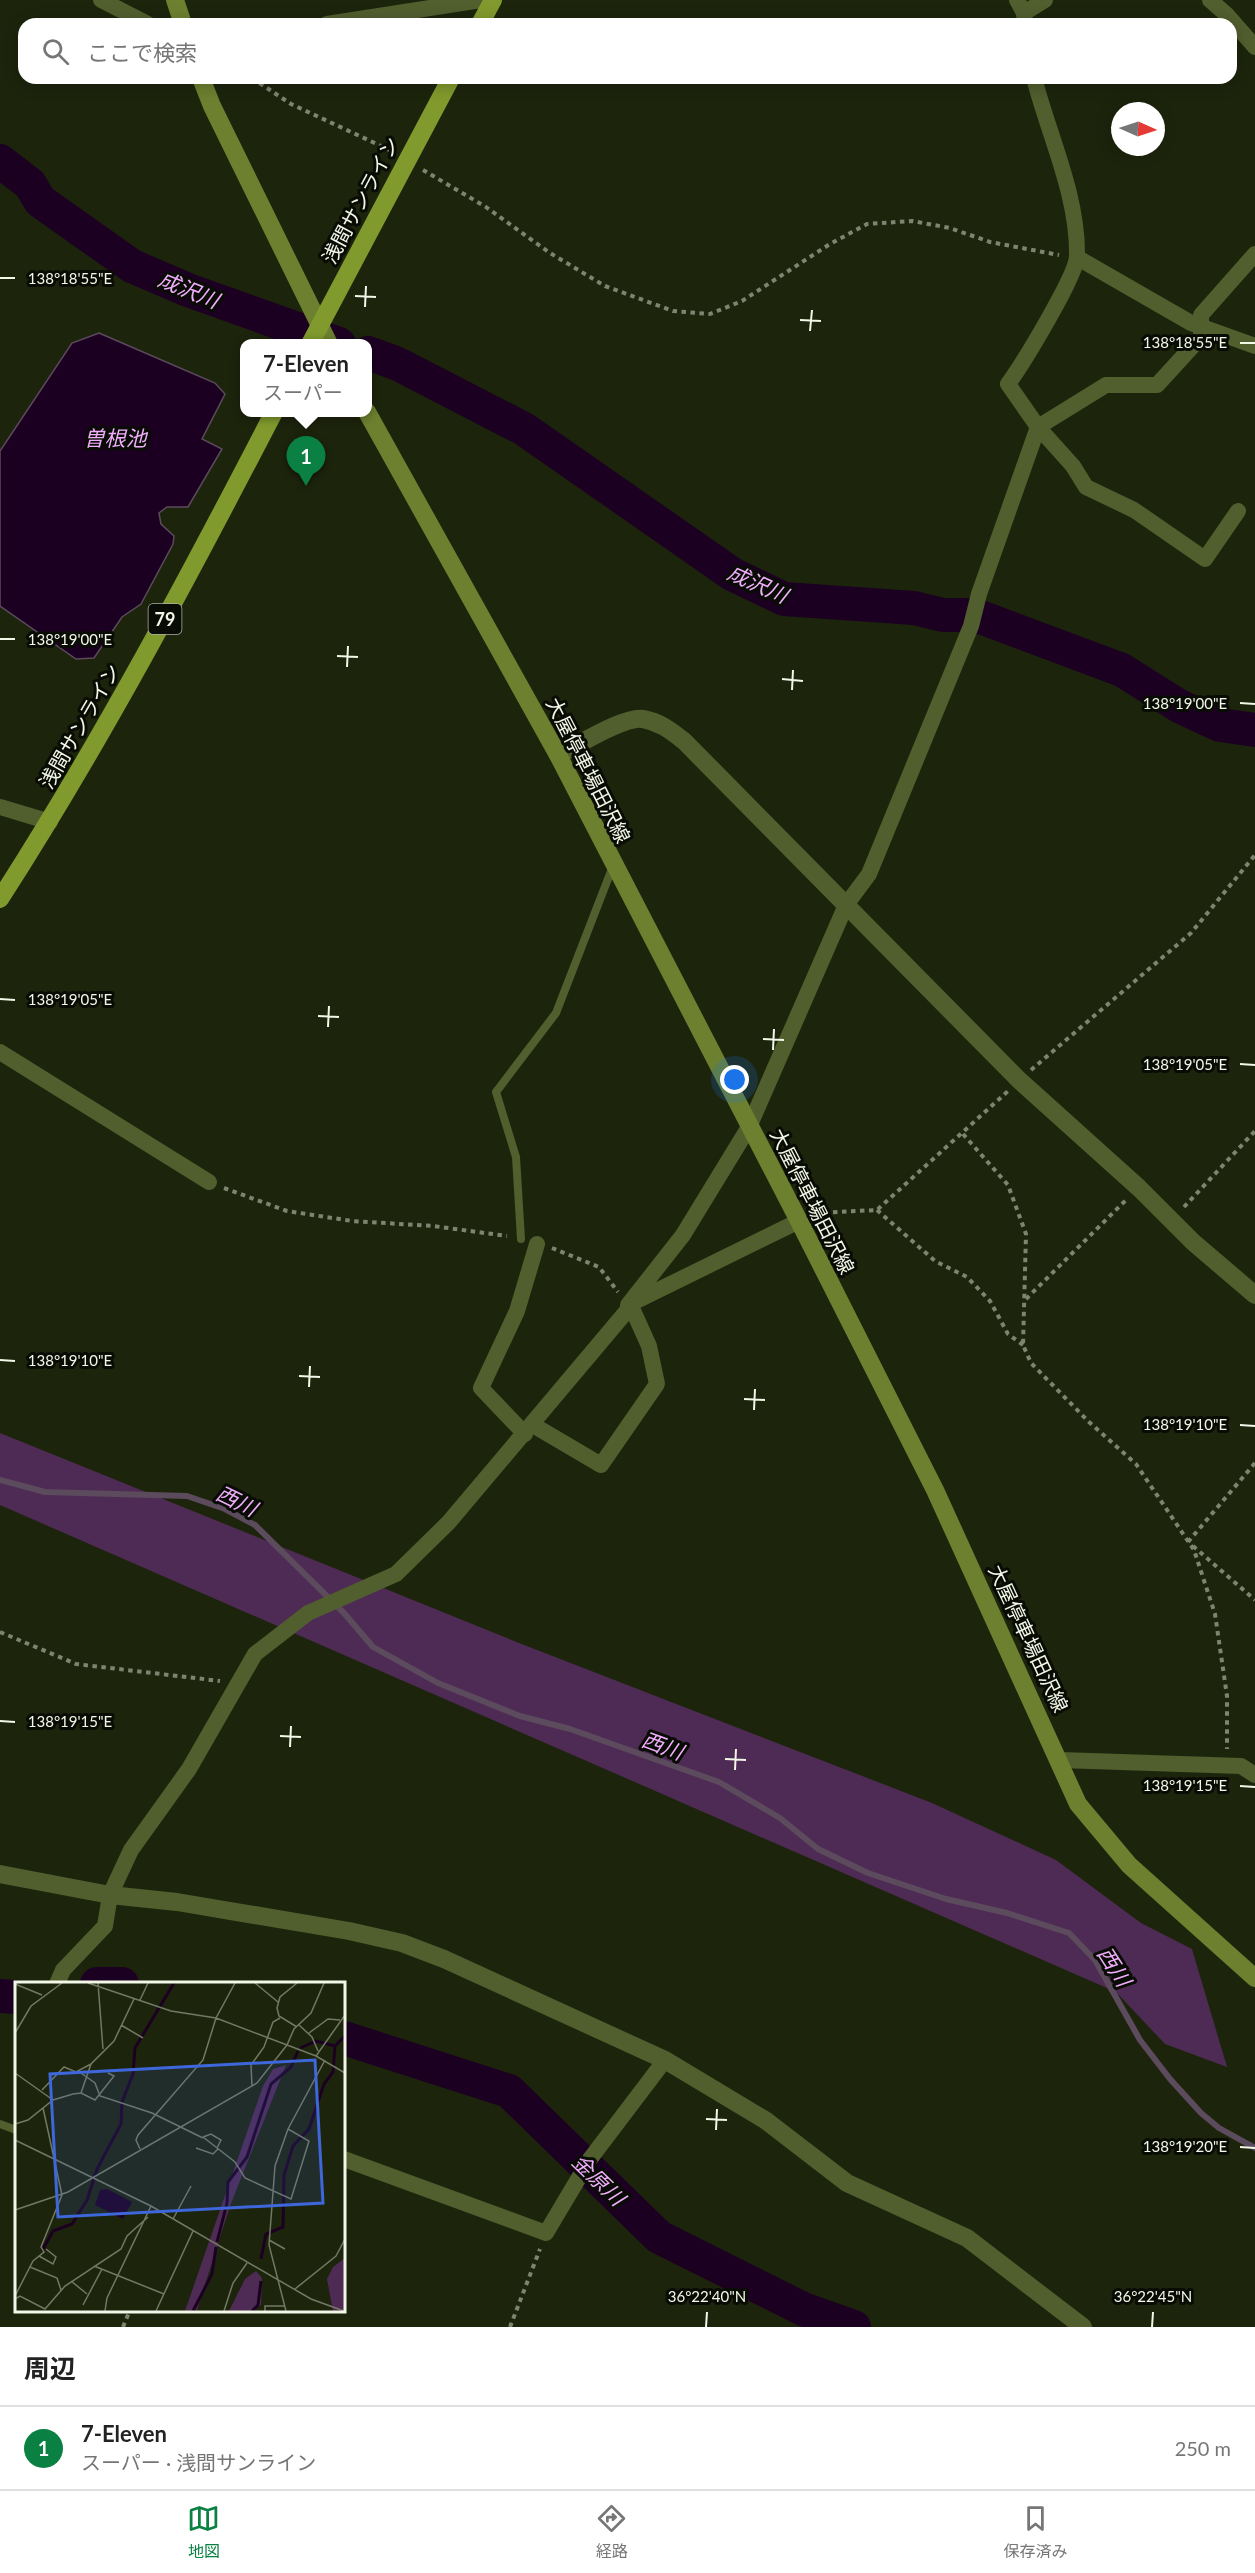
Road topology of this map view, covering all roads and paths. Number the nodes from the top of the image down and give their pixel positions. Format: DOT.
graph roads {
  1 [pos="101,0"];
  2 [pos="175,0"];
  3 [pos="481,0"];
  4 [pos="493,0"];
  5 [pos="1045,0"];
  6 [pos="1210,0"];
  7 [pos="1022,12"];
  8 [pos="136,18"];
  9 [pos="181,18"];
  10 [pos="366,18"];
  11 [pos="483,18"];
  12 [pos="1230,18"];
  13 [pos="1237,26"];
  14 [pos="1255,47"];
  15 [pos="203,84"];
  16 [pos="261,84"];
  17 [pos="448,84"];
  18 [pos="1036,84"];
  19 [pos="403,157"];
  20 [pos="421,168"];
  21 [pos="1255,254"];
  22 [pos="1078,258"];
  23 [pos="318,326"];
  24 [pos="1200,327"];
  25 [pos="312,339"];
  26 [pos="326,339"];
  27 [pos="1255,346"];
  28 [pos="271,417"];
  29 [pos="370,417"];
  30 [pos="1038,427"];
  31 [pos="1238,511"];
  32 [pos="558,755"];
  33 [pos="0,807"];
  34 [pos="50,822"];
  35 [pos="1255,855"];
  36 [pos="613,865"];
  37 [pos="0,899"];
  38 [pos="846,905"];
  39 [pos="0,1052"];
  40 [pos="1019,1080"];
  41 [pos="749,1127"];
  42 [pos="1255,1131"];
  43 [pos="963,1134"];
  44 [pos="209,1182"];
  45 [pos="1139,1188"];
  46 [pos="877,1210"];
  47 [pos="1172,1220"];
  48 [pos="799,1221"];
  49 [pos="529,1241"];
  50 [pos="1255,1295"];
  51 [pos="1026,1299"];
  52 [pos="629,1306"];
  53 [pos="1023,1345"];
  54 [pos="529,1430"];
  55 [pos="1255,1463"];
  56 [pos="1188,1542"];
  57 [pos="1255,1600"];
  58 [pos="0,1632"];
  59 [pos="238,1683"];
  60 [pos="1060,1760"];
  61 [pos="1227,1766"];
  62 [pos="1255,1775"];
  63 [pos="0,1874"];
  64 [pos="110,1895"];
  65 [pos="1255,1978"];
  66 [pos="58,1982"];
  67 [pos="665,2060"];
  68 [pos="0,2124"];
  69 [pos="15,2130"];
  70 [pos="345,2159"];
  71 [pos="546,2234"];
  72 [pos="129,2312"];
  73 [pos="123,2327"];
  74 [pos="510,2327"];
  75 [pos="1083,2327"];
  1 -- 8 [label="street"];
  2 -- 9 [label="main road"];
  3 -- 10 [label="street"];
  4 -- 11 [label="main road"];
  5 -- 7 [label="street"];
  6 -- 12 [label="street"];
  13 -- 14 [label="street"];
  15 -- 23 [label="main road"];
  16 -- 19 [label="path"];
  17 -- 23 [label="main road, 浅間サンライン"];
  18 -- 22 [label="street"];
  20 -- 22 [label="path"];
  21 -- 24 [label="street"];
  22 -- 24 [label="street"];
  22 -- 30 [label="street"];
  23 -- 25 [label="main road, 浅間サンライン"];
  23 -- 26 [label="main road"];
  24 -- 27 [label="street"];
  24 -- 30 [label="street"];
  28 -- 34 [label="main road, 浅間サンライン / 79"];
  29 -- 32 [label="main road, 大屋停車場田沢線"];
  30 -- 31 [label="street"];
  30 -- 38 [label="street"];
  32 -- 36 [label="main road, 大屋停車場田沢線"];
  32 -- 38 [label="street"];
  33 -- 34 [label="street"];
  34 -- 37 [label="main road, 浅間サンライン / 79"];
  35 -- 40 [label="path"];
  36 -- 41 [label="main road, 大屋停車場田沢線"];
  36 -- 49 [label="lane"];
  38 -- 40 [label="street"];
  38 -- 41 [label="street"];
  39 -- 44 [label="street"];
  40 -- 43 [label="path"];
  40 -- 45 [label="street"];
  41 -- 48 [label="main road, 大屋停車場田沢線"];
  41 -- 52 [label="street"];
  42 -- 47 [label="path"];
  43 -- 46 [label="path"];
  43 -- 51 [label="path"];
  44 -- 49 [label="path"];
  45 -- 47 [label="street"];
  45 -- 51 [label="path"];
  46 -- 48 [label="path"];
  46 -- 53 [label="path"];
  47 -- 50 [label="street"];
  48 -- 52 [label="street"];
  48 -- 60 [label="main road, 大屋停車場田沢線"];
  49 -- 52 [label="path"];
  49 -- 54 [label="street"];
  51 -- 53 [label="path"];
  52 -- 54 [label="street"];
  52 -- 54 [label="street"];
  53 -- 56 [label="path"];
  54 -- 59 [label="street"];
  55 -- 56 [label="path"];
  56 -- 57 [label="path"];
  56 -- 61 [label="path"];
  58 -- 59 [label="path"];
  59 -- 64 [label="street"];
  60 -- 61 [label="street"];
  60 -- 65 [label="main road, 大屋停車場田沢線"];
  61 -- 62 [label="street"];
  63 -- 64 [label="street"];
  64 -- 66 [label="street"];
  64 -- 67 [label="street"];
  67 -- 71 [label="street"];
  67 -- 75 [label="street"];
  68 -- 69 [label="lane"];
  70 -- 71 [label="street"];
  71 -- 74 [label="path"];
  72 -- 73 [label="path"];
}
